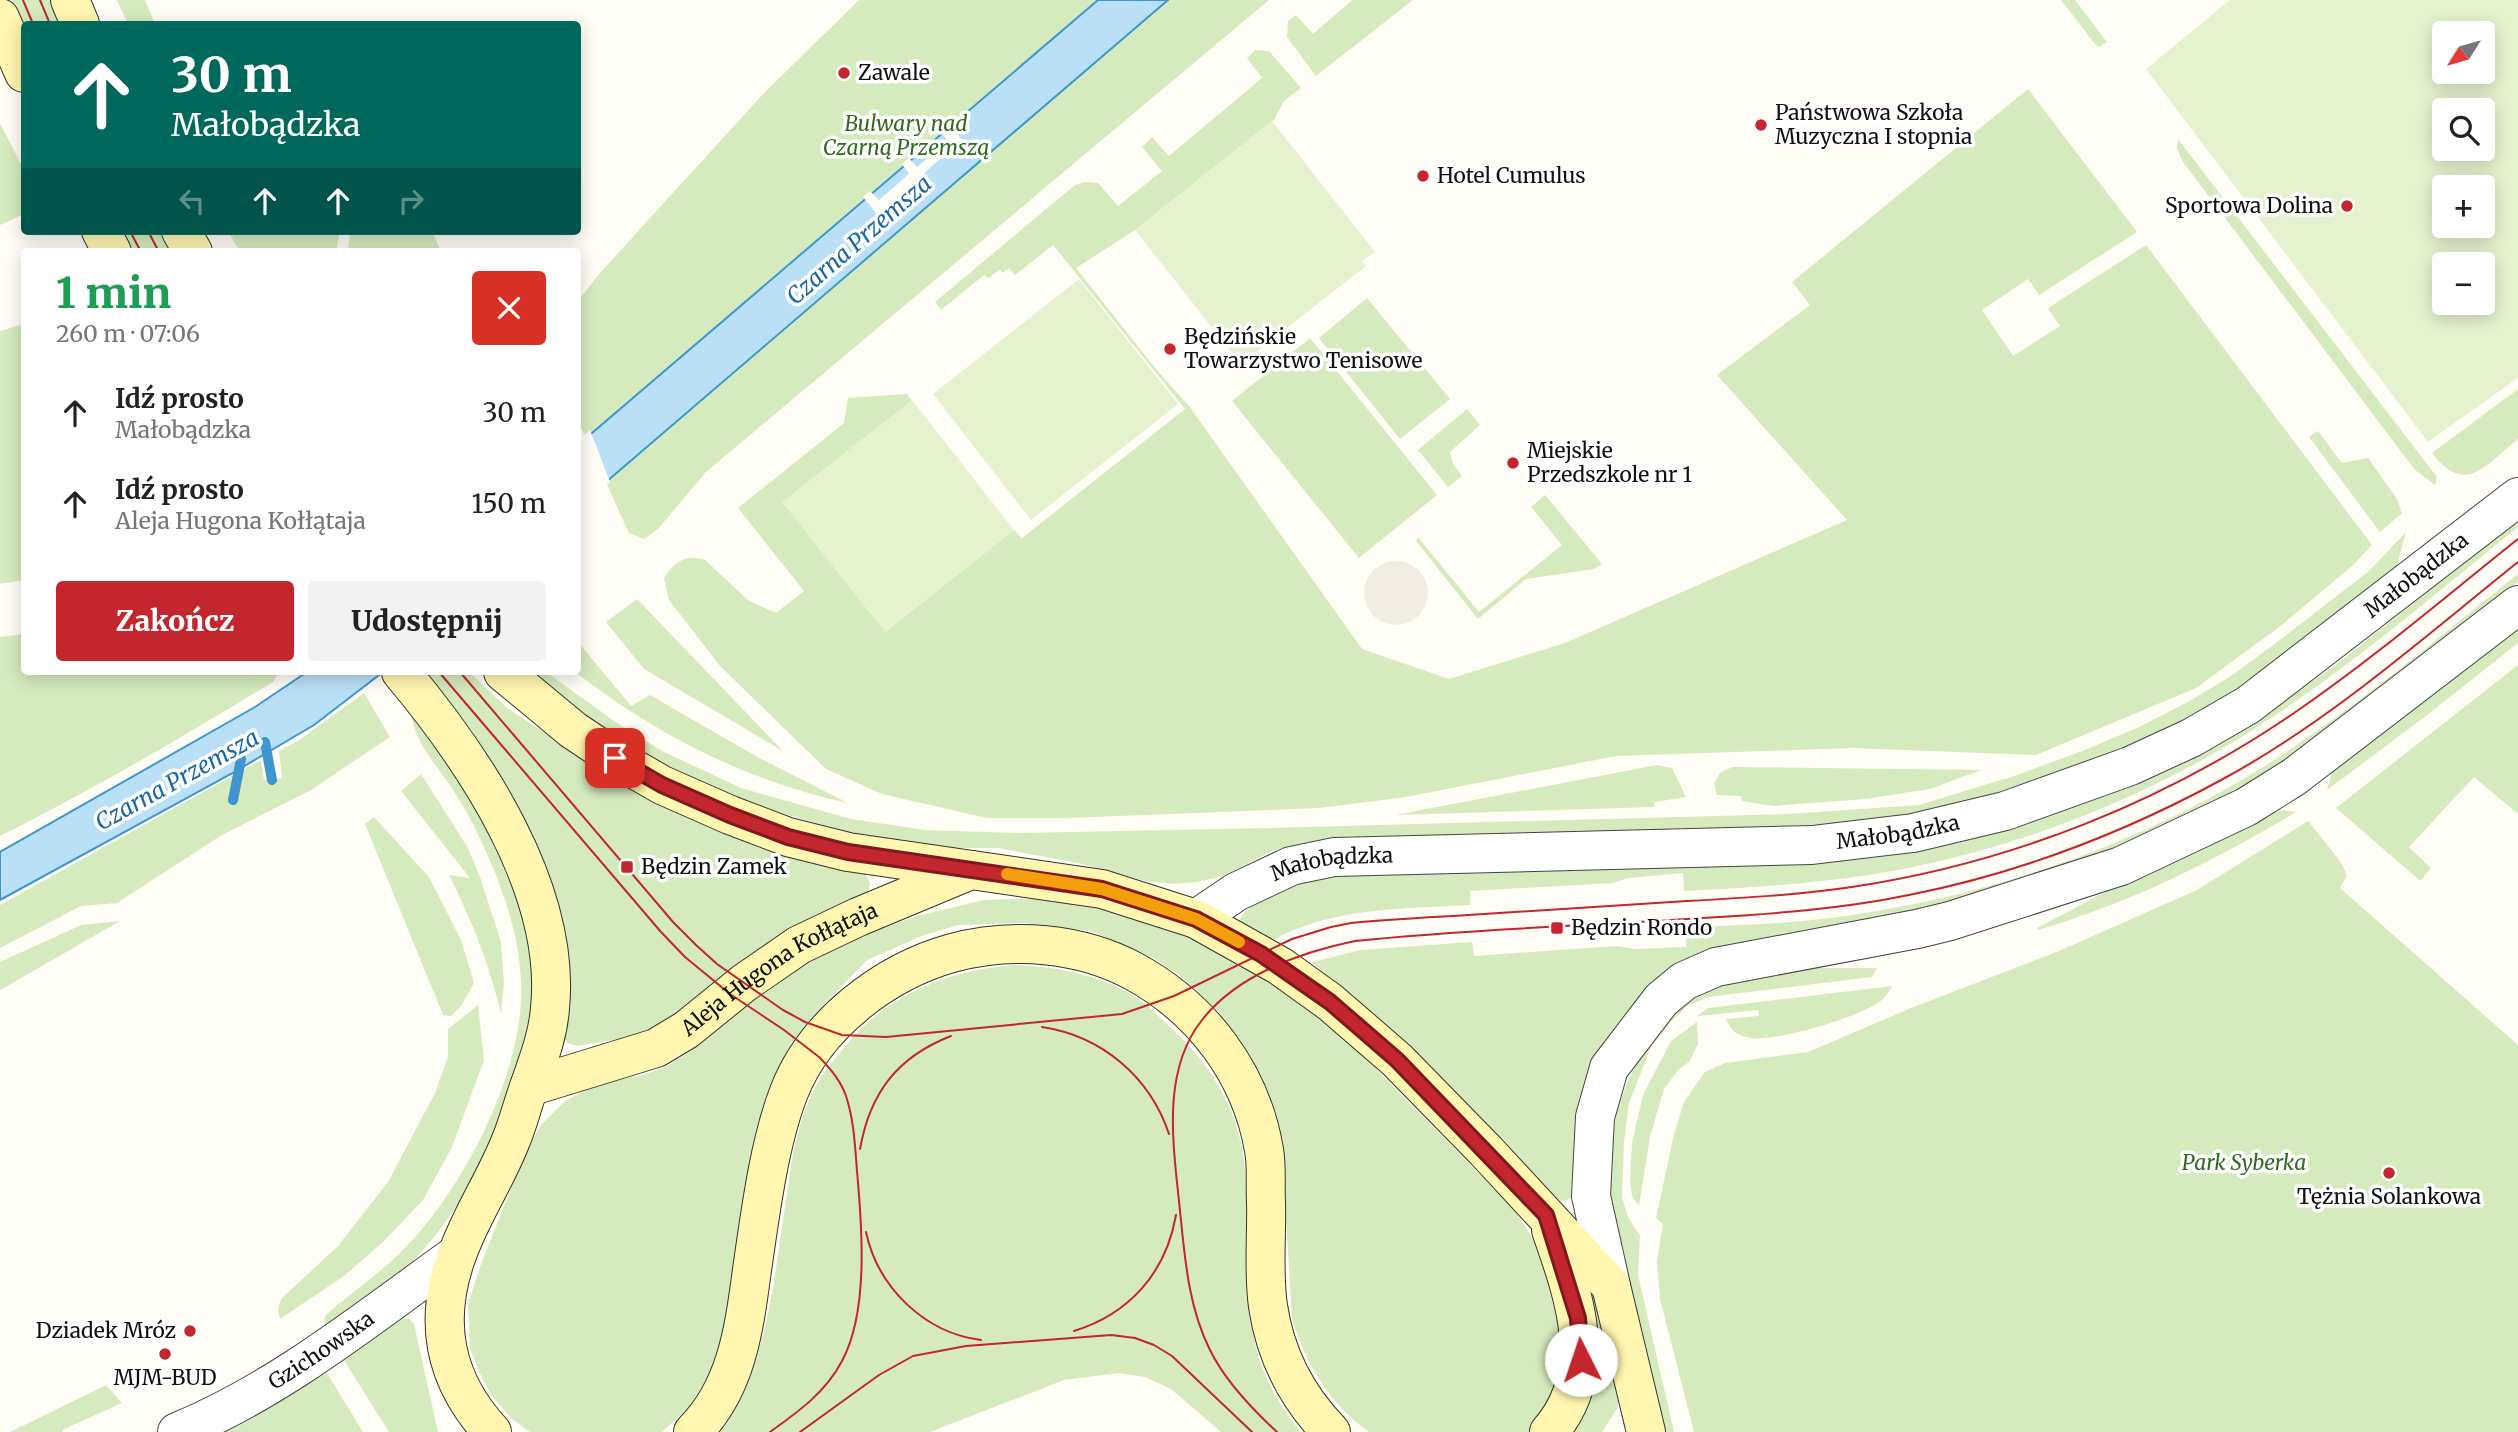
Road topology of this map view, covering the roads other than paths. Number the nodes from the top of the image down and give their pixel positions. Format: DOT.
graph roads {
  1 [pos="70,0"];
  2 [pos="0,18"];
  3 [pos="79,21"];
  4 [pos="21,66"];
  5 [pos="2518,497"];
  6 [pos="2518,605"];
  7 [pos="403,675"];
  8 [pos="507,675"];
  9 [pos="973,869"];
  10 [pos="1196,919"];
  11 [pos="529,1087"];
  12 [pos="1546,1215"];
  13 [pos="457,1255"];
  14 [pos="1611,1286"];
  15 [pos="1635,1422"];
  16 [pos="177,1432"];
  17 [pos="492,1432"];
  18 [pos="693,1432"];
  19 [pos="1331,1432"];
  20 [pos="1549,1432"];
  1 -- 3 [label="main road"];
  2 -- 4 [label="main road"];
  5 -- 10 [label="street, Małobądzka"];
  6 -- 14 [label="street"];
  7 -- 11 [label="main road"];
  8 -- 9 [label="main road"];
  9 -- 10 [label="main road"];
  9 -- 11 [label="main road, Aleja Hugona Kołłątaja"];
  10 -- 12 [label="main road"];
  11 -- 13 [label="main road"];
  12 -- 14 [label="main road"];
  12 -- 20 [label="main road"];
  13 -- 16 [label="street, Gzichowska"];
  13 -- 17 [label="main road"];
  14 -- 15 [label="main road"];
  18 -- 19 [label="main road"];
}
